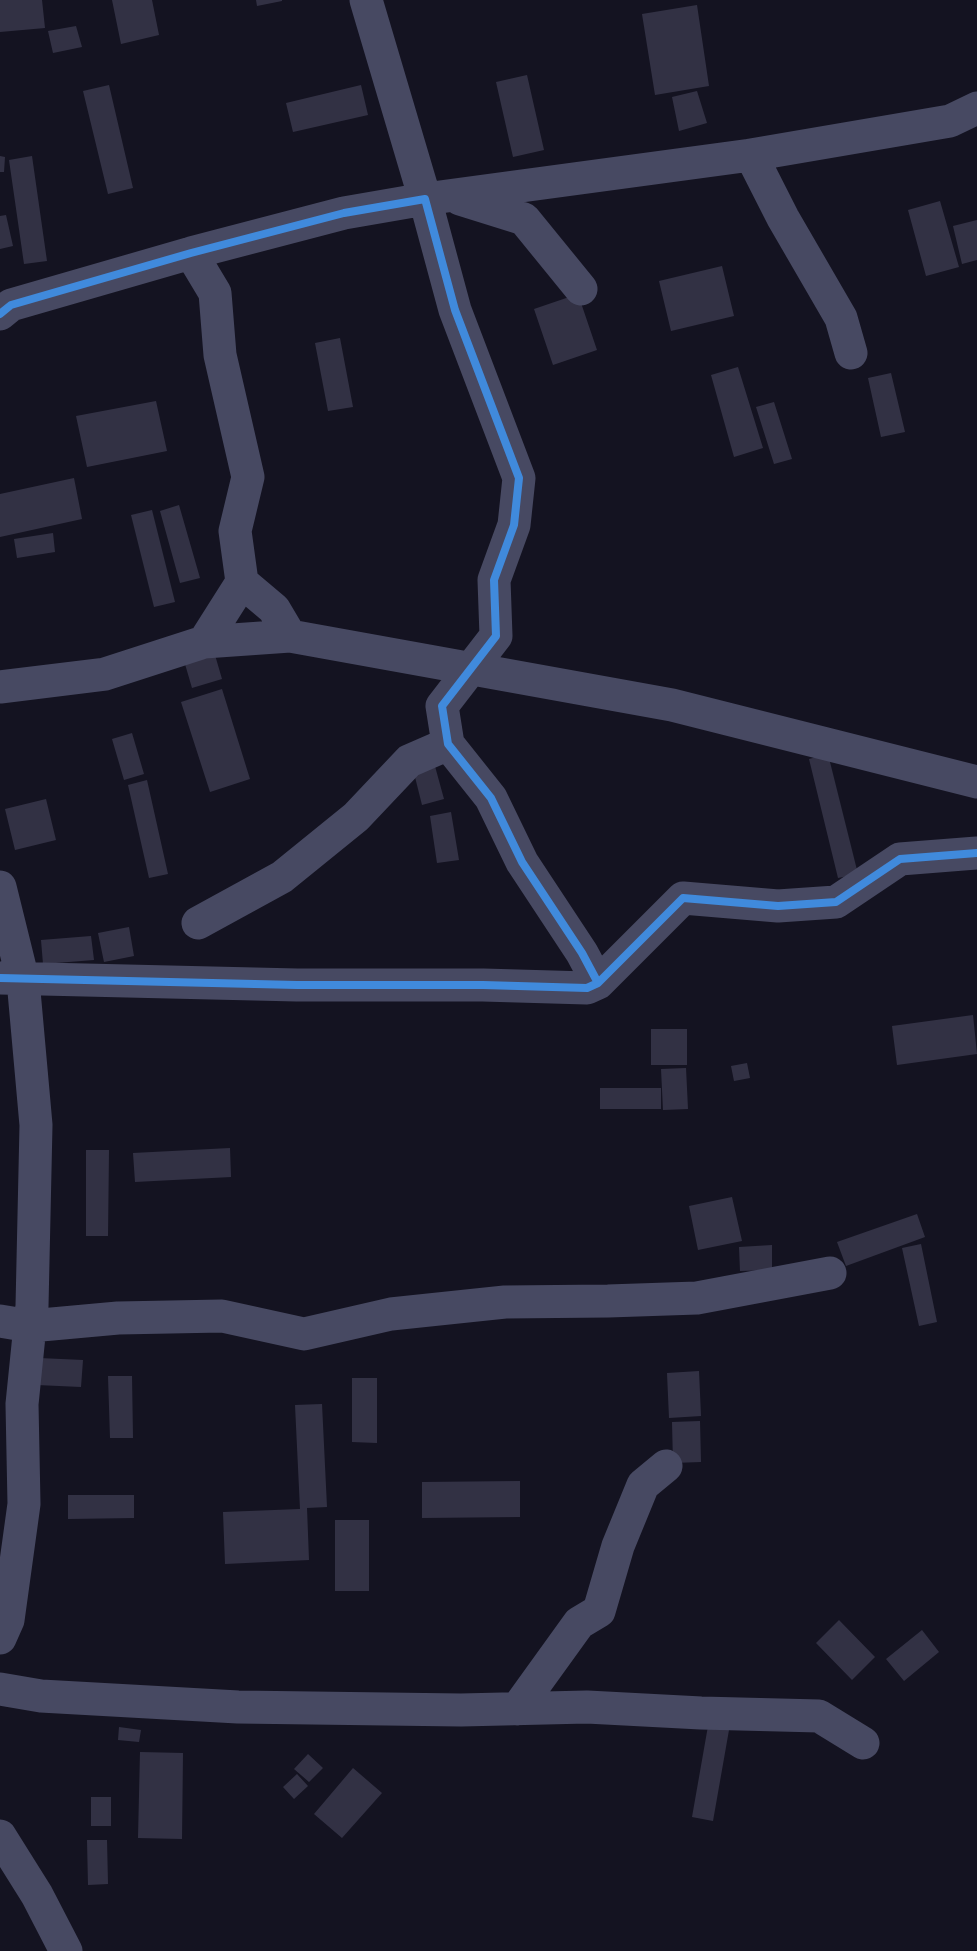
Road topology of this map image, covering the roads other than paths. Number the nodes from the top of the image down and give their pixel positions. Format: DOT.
graph roads {
  1 [pos="366,0"];
  2 [pos="977,108"];
  3 [pos="751,155"];
  4 [pos="437,197"];
  5 [pos="191,253"];
  6 [pos="581,289"];
  7 [pos="0,314"];
  8 [pos="851,353"];
  9 [pos="242,582"];
  10 [pos="290,636"];
  11 [pos="496,636"];
  12 [pos="204,642"];
  13 [pos="421,660"];
  14 [pos="472,669"];
  15 [pos="535,680"];
  16 [pos="0,687"];
  17 [pos="442,706"];
  18 [pos="447,744"];
  19 [pos="977,782"];
  20 [pos="977,853"];
  21 [pos="0,887"];
  22 [pos="198,923"];
  23 [pos="11,978"];
  24 [pos="598,982"];
  25 [pos="830,1273"];
  26 [pos="15,1323"];
  27 [pos="666,1466"];
  28 [pos="0,1638"];
  29 [pos="0,1689"];
  30 [pos="517,1709"];
  31 [pos="863,1743"];
  32 [pos="0,1836"];
  33 [pos="66,1951"];
  1 -- 4 [label="street"];
  2 -- 3 [label="street"];
  3 -- 4 [label="street"];
  3 -- 8 [label="street"];
  4 -- 5 [label="street"];
  4 -- 6 [label="street"];
  4 -- 11 [label="street"];
  5 -- 7 [label="street"];
  5 -- 9 [label="street"];
  9 -- 10 [label="street"];
  9 -- 12 [label="street"];
  10 -- 12 [label="street"];
  10 -- 13 [label="street"];
  11 -- 14 [label="street"];
  11 -- 15 [label="street"];
  12 -- 16 [label="street"];
  13 -- 14 [label="street"];
  13 -- 17 [label="street"];
  14 -- 15 [label="street"];
  14 -- 17 [label="street"];
  15 -- 19 [label="street"];
  17 -- 18 [label="street"];
  18 -- 22 [label="street"];
  18 -- 24 [label="street"];
  20 -- 24 [label="street"];
  21 -- 23 [label="street"];
  23 -- 24 [label="street"];
  23 -- 26 [label="street"];
  25 -- 26 [label="street"];
  26 -- 28 [label="street"];
  27 -- 30 [label="street"];
  29 -- 30 [label="street"];
  30 -- 31 [label="street"];
  32 -- 33 [label="street"];
}
